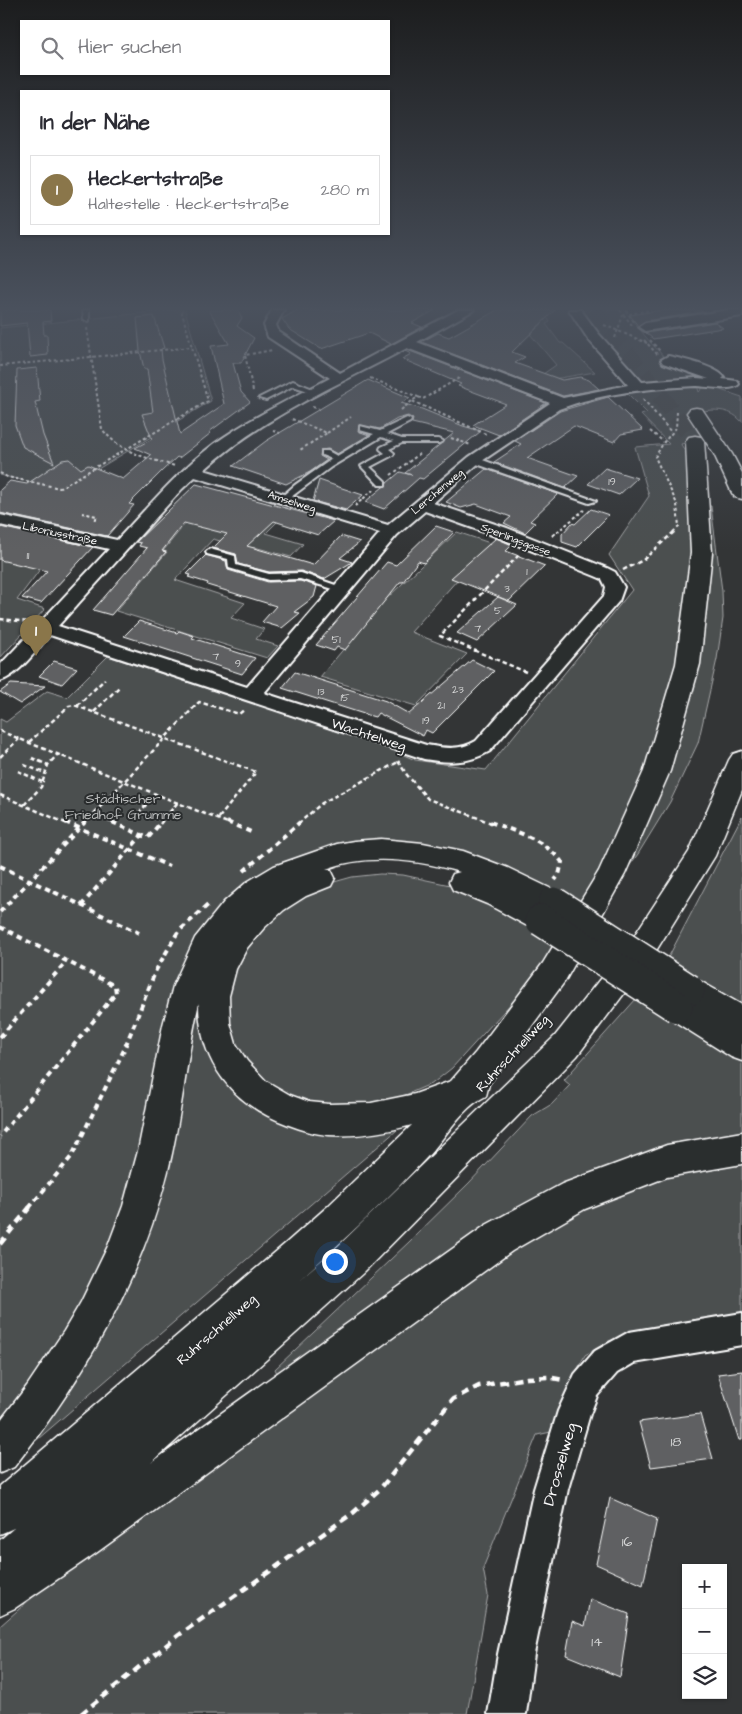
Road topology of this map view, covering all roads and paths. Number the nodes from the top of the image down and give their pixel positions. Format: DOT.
graph roads {
  1 [pos="95,390"];
  2 [pos="205,390"];
  3 [pos="253,390"];
  4 [pos="279,390"];
  5 [pos="395,390"];
  6 [pos="438,390"];
  7 [pos="529,390"];
  8 [pos="621,390"];
  9 [pos="638,390"];
  10 [pos="695,390"];
  11 [pos="314,391"];
  12 [pos="418,397"];
  13 [pos="264,398"];
  14 [pos="561,402"];
  15 [pos="696,413"];
  16 [pos="272,414"];
  17 [pos="351,417"];
  18 [pos="407,420"];
  19 [pos="363,428"];
  20 [pos="272,430"];
  21 [pos="650,431"];
  22 [pos="280,433"];
  23 [pos="327,433"];
  24 [pos="672,433"];
  25 [pos="379,434"];
  26 [pos="401,441"];
  27 [pos="439,441"];
  28 [pos="501,441"];
  29 [pos="664,442"];
  30 [pos="695,442"];
  31 [pos="375,446"];
  32 [pos="124,449"];
  33 [pos="300,450"];
  34 [pos="325,453"];
  35 [pos="480,456"];
  36 [pos="338,461"];
  37 [pos="192,472"];
  38 [pos="0,474"];
  39 [pos="382,483"];
  40 [pos="716,485"];
  41 [pos="742,493"];
  42 [pos="284,498"];
  43 [pos="592,501"];
  44 [pos="421,504"];
  45 [pos="82,513"];
  46 [pos="343,516"];
  47 [pos="0,520"];
  48 [pos="95,521"];
  49 [pos="391,531"];
  50 [pos="120,546"];
  51 [pos="540,548"];
  52 [pos="210,552"];
  53 [pos="608,576"];
  54 [pos="340,588"];
  55 [pos="0,619"];
  56 [pos="46,628"];
  57 [pos="0,675"];
  58 [pos="105,678"];
  59 [pos="540,679"];
  60 [pos="120,686"];
  61 [pos="253,696"];
  62 [pos="77,706"];
  63 [pos="94,712"];
  64 [pos="0,732"];
  65 [pos="164,737"];
  66 [pos="19,739"];
  67 [pos="29,742"];
  68 [pos="398,743"];
  69 [pos="58,754"];
  70 [pos="0,757"];
  71 [pos="32,758"];
  72 [pos="742,760"];
  73 [pos="24,764"];
  74 [pos="48,765"];
  75 [pos="18,771"];
  76 [pos="45,773"];
  77 [pos="124,781"];
  78 [pos="43,782"];
  79 [pos="156,793"];
  80 [pos="0,795"];
  81 [pos="178,802"];
  82 [pos="24,805"];
  83 [pos="92,814"];
  84 [pos="157,819"];
  85 [pos="218,819"];
  86 [pos="79,829"];
  87 [pos="251,832"];
  88 [pos="142,836"];
  89 [pos="130,850"];
  90 [pos="0,866"];
  91 [pos="169,866"];
  92 [pos="31,880"];
  93 [pos="549,902"];
  94 [pos="81,906"];
  95 [pos="0,912"];
  96 [pos="626,918"];
  97 [pos="0,927"];
  98 [pos="139,933"];
  99 [pos="66,962"];
  100 [pos="683,999"];
  101 [pos="742,1021"];
  102 [pos="0,1037"];
  103 [pos="742,1046"];
  104 [pos="497,1069"];
  105 [pos="0,1136"];
  106 [pos="742,1148"];
  107 [pos="742,1329"];
  108 [pos="586,1385"];
  109 [pos="0,1453"];
  110 [pos="0,1513"];
  111 [pos="0,1569"];
  112 [pos="0,1592"];
  113 [pos="81,1714"];
  114 [pos="507,1714"];
  1 -- 32 [label="path"];
  2 -- 32 [label="path"];
  3 -- 16 [label="path"];
  4 -- 13 [label="lane"];
  5 -- 12 [label="path"];
  6 -- 12 [label="path"];
  7 -- 14 [label="street"];
  8 -- 14 [label="street, Lerchenweg"];
  9 -- 24 [label="path"];
  10 -- 24 [label="path"];
  11 -- 16 [label="street"];
  12 -- 28 [label="path"];
  14 -- 28 [label="street, Lerchenweg"];
  15 -- 41 [label="highway"];
  16 -- 23 [label="path"];
  16 -- 37 [label="street"];
  17 -- 23 [label="path"];
  18 -- 25 [label="lane"];
  19 -- 25 [label="lane"];
  20 -- 22 [label="path"];
  21 -- 29 [label="path"];
  23 -- 33 [label="path"];
  24 -- 29 [label="path"];
  25 -- 26 [label="lane"];
  25 -- 31 [label="lane"];
  26 -- 27 [label="lane"];
  26 -- 31 [label="lane"];
  27 -- 35 [label="path"];
  27 -- 39 [label="path"];
  28 -- 35 [label="street, Lerchenweg"];
  29 -- 53 [label="path"];
  30 -- 40 [label="highway"];
  31 -- 36 [label="lane"];
  31 -- 39 [label="lane"];
  32 -- 37 [label="path"];
  32 -- 38 [label="path"];
  34 -- 36 [label="lane"];
  35 -- 43 [label="lane"];
  35 -- 44 [label="street, Lerchenweg"];
  36 -- 42 [label="lane"];
  37 -- 42 [label="street, Amselweg"];
  37 -- 50 [label="street"];
  39 -- 46 [label="path"];
  42 -- 46 [label="street, Amselweg"];
  43 -- 51 [label="path"];
  44 -- 49 [label="street, Lerchenweg"];
  44 -- 51 [label="street, Sperlingsgasse"];
  45 -- 48 [label="path"];
  46 -- 49 [label="street, Amselweg"];
  47 -- 50 [label="street, Liboriusstraße"];
  49 -- 54 [label="street, Lerchenweg"];
  50 -- 56 [label="street"];
  51 -- 53 [label="street, Sperlingsgasse"];
  51 -- 59 [label="path"];
  52 -- 54 [label="lane"];
  53 -- 59 [label="street, Wachtelweg"];
  54 -- 61 [label="street, Lerchenweg"];
  55 -- 56 [label="path"];
  56 -- 57 [label="street"];
  56 -- 61 [label="street, Wachtelweg"];
  58 -- 62 [label="path"];
  59 -- 68 [label="street, Wachtelweg"];
  60 -- 63 [label="path"];
  61 -- 65 [label="path"];
  61 -- 68 [label="street, Wachtelweg"];
  62 -- 63 [label="path"];
  62 -- 67 [label="path"];
  63 -- 65 [label="path"];
  64 -- 66 [label="path"];
  65 -- 77 [label="path"];
  65 -- 85 [label="path"];
  66 -- 67 [label="path"];
  66 -- 70 [label="path"];
  67 -- 69 [label="path"];
  68 -- 93 [label="path"];
  69 -- 74 [label="path"];
  69 -- 77 [label="path"];
  71 -- 74 [label="path"];
  72 -- 111 [label="highway"];
  73 -- 76 [label="path"];
  74 -- 76 [label="path"];
  75 -- 78 [label="path"];
  76 -- 78 [label="path"];
  77 -- 79 [label="path"];
  77 -- 83 [label="path"];
  78 -- 82 [label="path"];
  79 -- 81 [label="path"];
  79 -- 84 [label="path"];
  80 -- 82 [label="path"];
  81 -- 85 [label="path"];
  81 -- 88 [label="path"];
  82 -- 86 [label="path"];
  83 -- 86 [label="path"];
  83 -- 88 [label="path"];
  85 -- 87 [label="path"];
  86 -- 89 [label="path"];
  86 -- 92 [label="path"];
  88 -- 89 [label="path"];
  89 -- 91 [label="path"];
  89 -- 94 [label="path"];
  90 -- 92 [label="path"];
  92 -- 94 [label="path"];
  92 -- 95 [label="path"];
  93 -- 100 [label="highway, bridge"];
  93 -- 104 [label="highway"];
  93 -- 109 [label="highway"];
  94 -- 98 [label="path"];
  96 -- 104 [label="highway, Ruhrschnellweg"];
  97 -- 99 [label="path"];
  99 -- 102 [label="path"];
  99 -- 105 [label="path"];
  100 -- 101 [label="highway"];
  100 -- 103 [label="highway"];
  104 -- 110 [label="highway, Ruhrschnellweg"];
  106 -- 112 [label="highway"];
  107 -- 108 [label="street, Drosselweg"];
  108 -- 113 [label="path"];
  108 -- 114 [label="street, Drosselweg"];
}
